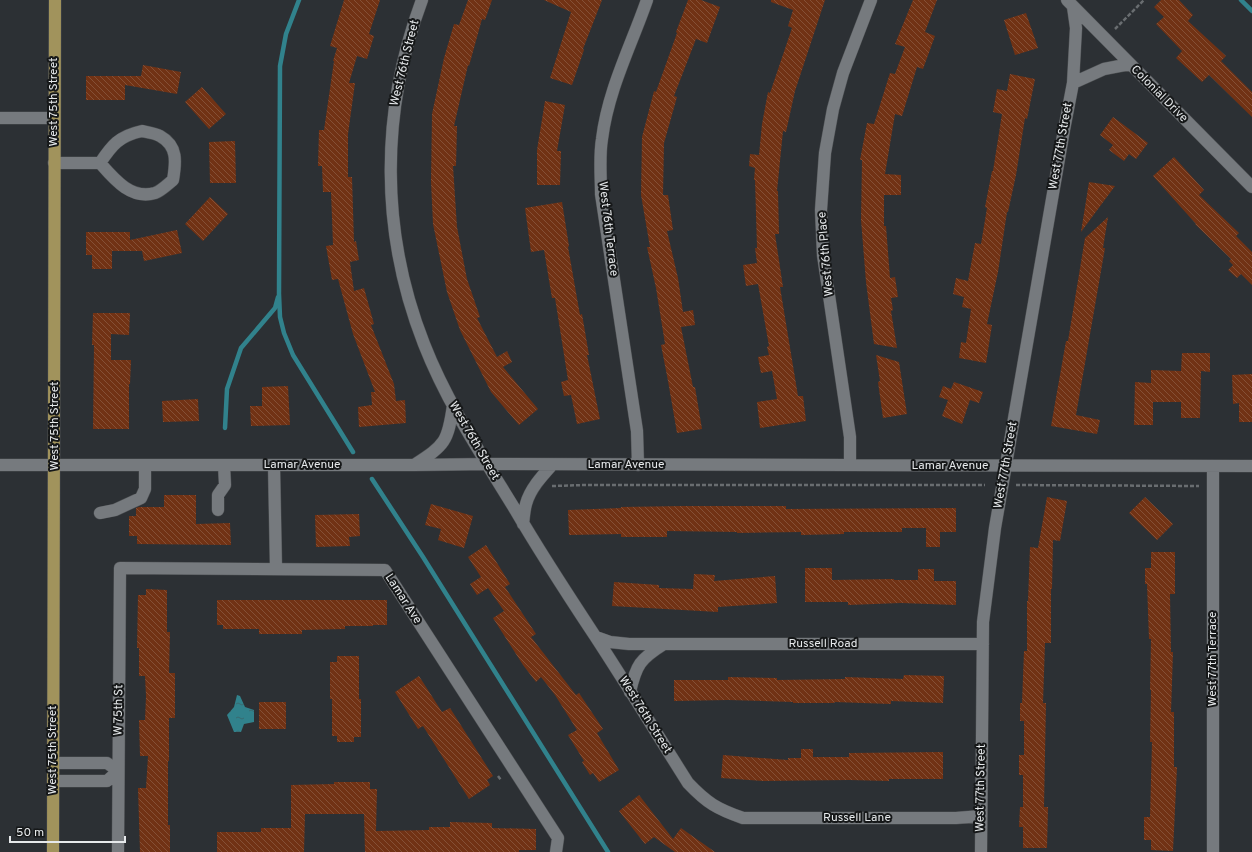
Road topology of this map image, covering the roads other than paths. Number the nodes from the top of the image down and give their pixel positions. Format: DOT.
graph roads {
  1 [pos="55,0"];
  2 [pos="422,0"];
  3 [pos="647,0"];
  4 [pos="871,0"];
  5 [pos="1070,3"];
  6 [pos="1130,64"];
  7 [pos="1074,83"];
  8 [pos="0,118"];
  9 [pos="54,118"];
  10 [pos="54,163"];
  11 [pos="100,164"];
  12 [pos="1252,187"];
  13 [pos="453,405"];
  14 [pos="488,464"];
  15 [pos="0,465"];
  16 [pos="55,465"];
  17 [pos="145,465"];
  18 [pos="224,465"];
  19 [pos="274,465"];
  20 [pos="414,465"];
  21 [pos="552,465"];
  22 [pos="638,465"];
  23 [pos="850,465"];
  24 [pos="1006,466"];
  25 [pos="1213,466"];
  26 [pos="1252,466"];
  27 [pos="218,510"];
  28 [pos="100,513"];
  29 [pos="523,524"];
  30 [pos="120,568"];
  31 [pos="276,568"];
  32 [pos="596,637"];
  33 [pos="664,644"];
  34 [pos="983,644"];
  35 [pos="630,692"];
  36 [pos="53,763"];
  37 [pos="118,772"];
  38 [pos="53,781"];
  39 [pos="734,815"];
  40 [pos="981,816"];
  41 [pos="53,852"];
  42 [pos="118,852"];
  43 [pos="556,852"];
  44 [pos="981,852"];
  45 [pos="1213,852"];
  1 -- 9 [label="main road, West 75th Street"];
  2 -- 13 [label="street, West 76th Street"];
  3 -- 22 [label="street, West 76th Terrace"];
  4 -- 23 [label="street, West 76th Place"];
  5 -- 6 [label="street, Colonial Drive"];
  5 -- 7 [label="street, West 77th Street"];
  6 -- 7 [label="street"];
  6 -- 12 [label="street, Colonial Drive"];
  7 -- 24 [label="street, West 77th Street"];
  8 -- 9 [label="street"];
  9 -- 10 [label="main road, West 75th Street"];
  10 -- 11 [label="street"];
  10 -- 16 [label="main road, West 75th Street"];
  11 -- 11 [label="street"];
  13 -- 14 [label="street, West 76th Street"];
  13 -- 20 [label="street"];
  14 -- 20 [label="street, Lamar Avenue"];
  14 -- 21 [label="street, Lamar Avenue"];
  14 -- 29 [label="street, West 76th Street"];
  15 -- 16 [label="street, Lamar Avenue"];
  16 -- 17 [label="street, Lamar Avenue"];
  16 -- 36 [label="main road, West 75th Street"];
  17 -- 18 [label="street, Lamar Avenue"];
  17 -- 28 [label="street"];
  18 -- 19 [label="street, Lamar Avenue"];
  18 -- 27 [label="street"];
  19 -- 20 [label="street, Lamar Avenue"];
  19 -- 31 [label="street"];
  21 -- 22 [label="street, Lamar Avenue"];
  21 -- 29 [label="street"];
  22 -- 23 [label="street, Lamar Avenue"];
  23 -- 24 [label="street, Lamar Avenue"];
  24 -- 25 [label="street, Lamar Avenue"];
  24 -- 34 [label="street, West 77th Street"];
  25 -- 26 [label="street, Lamar Avenue"];
  25 -- 45 [label="street, West 77th Terrace"];
  29 -- 32 [label="street, West 76th Street"];
  30 -- 31 [label="street, Lamar Ave"];
  30 -- 37 [label="street, W 75th St"];
  31 -- 43 [label="street, Lamar Ave"];
  32 -- 33 [label="street, Russell Road"];
  32 -- 35 [label="street, West 76th Street"];
  33 -- 34 [label="street, Russell Road"];
  33 -- 35 [label="street"];
  34 -- 40 [label="street, West 77th Street"];
  35 -- 39 [label="street, West 76th Street"];
  36 -- 37 [label="street"];
  36 -- 38 [label="main road, West 75th Street"];
  37 -- 38 [label="street"];
  37 -- 42 [label="street, W 75th St"];
  38 -- 41 [label="main road, West 75th Street"];
  39 -- 40 [label="street, Russell Lane"];
  40 -- 44 [label="street, West 77th Street"];
}
